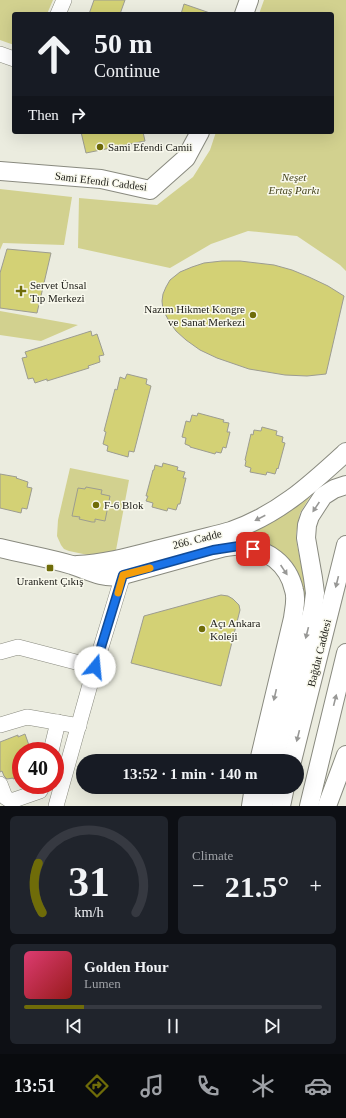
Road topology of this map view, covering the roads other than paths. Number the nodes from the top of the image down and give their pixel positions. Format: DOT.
graph roads {
  1 [pos="64,0"];
  2 [pos="249,0"];
  3 [pos="59,12"];
  4 [pos="245,12"];
  5 [pos="0,54"];
  6 [pos="12,59"];
  7 [pos="199,134"];
  8 [pos="0,171"];
  9 [pos="346,452"];
  10 [pos="346,485"];
  11 [pos="346,545"];
  12 [pos="0,548"];
  13 [pos="115,568"];
  14 [pos="0,652"];
  15 [pos="346,653"];
  16 [pos="95,667"];
  17 [pos="58,722"];
  18 [pos="0,725"];
  19 [pos="79,726"];
  20 [pos="53,742"];
  21 [pos="261,754"];
  22 [pos="276,754"];
  23 [pos="294,754"];
  24 [pos="346,755"];
  25 [pos="0,784"];
  26 [pos="341,788"];
  27 [pos="31,794"];
  28 [pos="253,794"];
  29 [pos="266,794"];
  30 [pos="284,794"];
  31 [pos="56,806"];
  32 [pos="251,806"];
  33 [pos="263,806"];
  34 [pos="281,806"];
  35 [pos="309,806"];
  36 [pos="327,806"];
  1 -- 3 [label="street"];
  2 -- 4 [label="main road"];
  5 -- 6 [label="street"];
  7 -- 8 [label="main road, Sami Efendi Caddesi"];
  9 -- 13 [label="main road, 266. Cadde, one-way"];
  10 -- 22 [label="main road, one-way"];
  11 -- 23 [label="main road, Bağdat Caddesi, one-way"];
  12 -- 13 [label="main road, 266. Cadde"];
  13 -- 16 [label="street"];
  13 -- 21 [label="main road, 266. Cadde, one-way"];
  14 -- 16 [label="street"];
  35 -- 15 [label="main road, one-way"];
  16 -- 19 [label="street"];
  17 -- 18 [label="street"];
  17 -- 19 [label="street"];
  17 -- 20 [label="street"];
  19 -- 31 [label="street"];
  24 -- 26 [label="main road"];
  25 -- 27 [label="street"];
  26 -- 36 [label="main road"];
  28 -- 32 [label="main road"];
  29 -- 33 [label="main road"];
  30 -- 34 [label="main road"];
}
